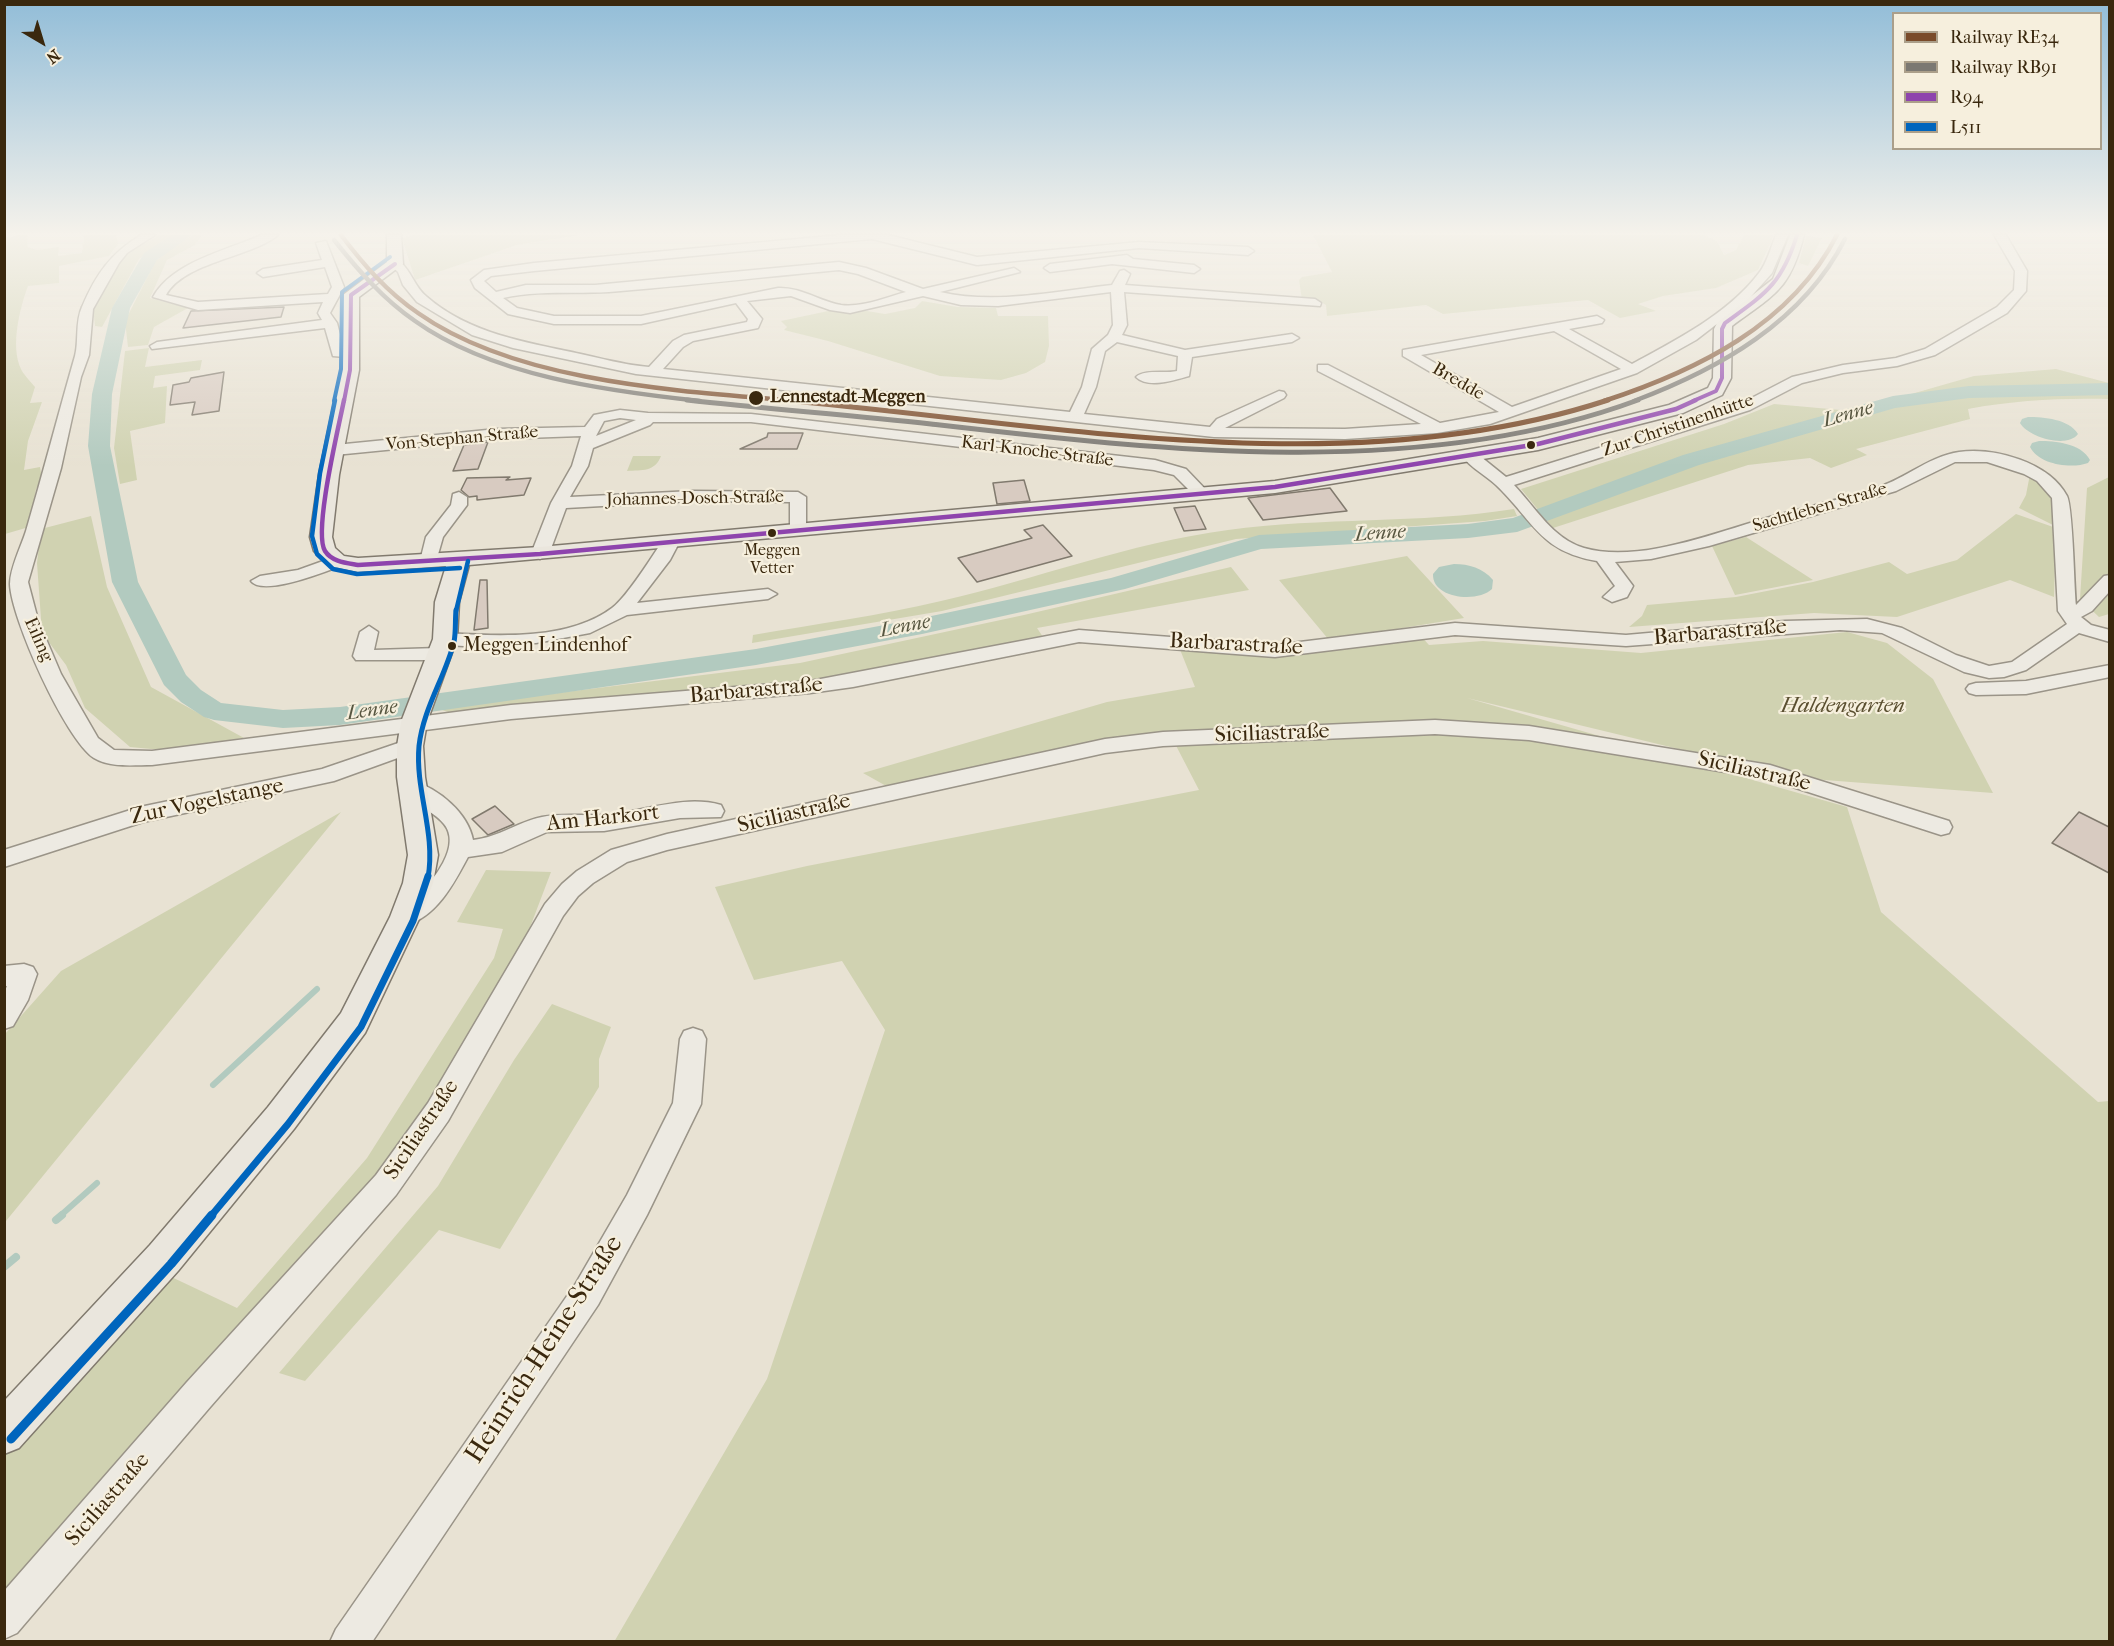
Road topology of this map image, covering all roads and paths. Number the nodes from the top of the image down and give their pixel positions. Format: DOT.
graph roads {
  1 [pos="87,312"];
  2 [pos="325,312"];
  3 [pos="351,312"];
  4 [pos="439,312"];
  5 [pos="516,312"];
  6 [pos="683,312"];
  7 [pos="749,312"];
  8 [pos="1119,312"];
  9 [pos="1724,312"];
  10 [pos="1743,312"];
  11 [pos="1999,312"];
  12 [pos="1597,320"];
  13 [pos="330,324"];
  14 [pos="1554,326"];
  15 [pos="1114,337"];
  16 [pos="1292,338"];
  17 [pos="156,346"];
  18 [pos="1185,354"];
  19 [pos="352,355"];
  20 [pos="1323,368"];
  21 [pos="1632,370"];
  22 [pos="652,372"];
  23 [pos="1143,377"];
  24 [pos="1279,395"];
  25 [pos="1512,413"];
  26 [pos="648,417"];
  27 [pos="1075,417"];
  28 [pos="1437,428"];
  29 [pos="1214,432"];
  30 [pos="588,438"];
  31 [pos="335,450"];
  32 [pos="1469,455"];
  33 [pos="1506,486"];
  34 [pos="1201,493"];
  35 [pos="459,498"];
  36 [pos="559,503"];
  37 [pos="798,530"];
  38 [pos="671,541"];
  39 [pos="540,554"];
  40 [pos="1602,556"];
  41 [pos="459,559"];
  42 [pos="337,561"];
  43 [pos="429,561"];
  44 [pos="2109,580"];
  45 [pos="260,581"];
  46 [pos="768,594"];
  47 [pos="1612,597"];
  48 [pos="621,610"];
  49 [pos="2073,620"];
  50 [pos="369,632"];
  51 [pos="2109,636"];
  52 [pos="438,654"];
  53 [pos="2109,671"];
  54 [pos="1976,689"];
  55 [pos="412,731"];
  56 [pos="413,789"];
  57 [pos="713,811"];
  58 [pos="1941,827"];
  59 [pos="461,849"];
  60 [pos="4,859"];
  61 [pos="405,916"];
  62 [pos="4,976"];
  63 [pos="4,1018"];
  64 [pos="693,1039"];
  65 [pos="4,1433"];
  66 [pos="4,1620"];
  67 [pos="349,1641"];
  1 -- 55 [label="street, Eiling"];
  2 -- 13 [label="street"];
  3 -- 19 [label="main road"];
  4 -- 22 [label="street"];
  5 -- 6 [label="street"];
  7 -- 22 [label="street"];
  8 -- 15 [label="street"];
  9 -- 21 [label="street"];
  10 -- 32 [label="main road"];
  11 -- 33 [label="street, Zur Christinenhütte"];
  12 -- 14 [label="street, Bredde"];
  13 -- 17 [label="street"];
  13 -- 19 [label="street"];
  14 -- 21 [label="street"];
  14 -- 25 [label="street, Bredde"];
  15 -- 18 [label="street"];
  15 -- 27 [label="street"];
  16 -- 18 [label="street"];
  18 -- 23 [label="street"];
  19 -- 31 [label="main road"];
  20 -- 28 [label="street"];
  21 -- 25 [label="street"];
  22 -- 27 [label="street"];
  24 -- 29 [label="street"];
  25 -- 28 [label="street"];
  26 -- 30 [label="street, Von-Stephan-Straße"];
  26 -- 34 [label="street, Karl-Knoche-Straße"];
  27 -- 29 [label="street"];
  28 -- 29 [label="street"];
  30 -- 31 [label="street, Von-Stephan-Straße"];
  30 -- 36 [label="street"];
  31 -- 42 [label="main road"];
  32 -- 33 [label="street, Sachtleben Straße"];
  32 -- 34 [label="main road"];
  33 -- 40 [label="street, Sachtleben Straße"];
  34 -- 37 [label="main road"];
  35 -- 43 [label="street"];
  36 -- 37 [label="street, Johannes-Dosch-Straße"];
  36 -- 39 [label="street"];
  37 -- 38 [label="main road"];
  38 -- 39 [label="main road"];
  38 -- 48 [label="street"];
  39 -- 41 [label="main road"];
  40 -- 47 [label="street"];
  40 -- 49 [label="street, Sachtleben Straße"];
  41 -- 43 [label="main road"];
  41 -- 52 [label="main road"];
  42 -- 43 [label="main road"];
  42 -- 45 [label="street"];
  44 -- 49 [label="street, Barbarastraße"];
  46 -- 48 [label="street"];
  48 -- 52 [label="street"];
  49 -- 51 [label="street"];
  49 -- 55 [label="street, Barbarastraße"];
  50 -- 52 [label="street"];
  52 -- 55 [label="main road"];
  53 -- 54 [label="street"];
  55 -- 56 [label="main road"];
  55 -- 60 [label="street, Zur Vogelstange"];
  56 -- 59 [label="street"];
  56 -- 61 [label="main road"];
  57 -- 59 [label="street, Am Harkort"];
  58 -- 66 [label="street, Siciliastraße"];
  59 -- 61 [label="street"];
  61 -- 65 [label="main road"];
  62 -- 63 [label="street"];
  64 -- 67 [label="street, Heinrich-Heine-Straße"];
}
